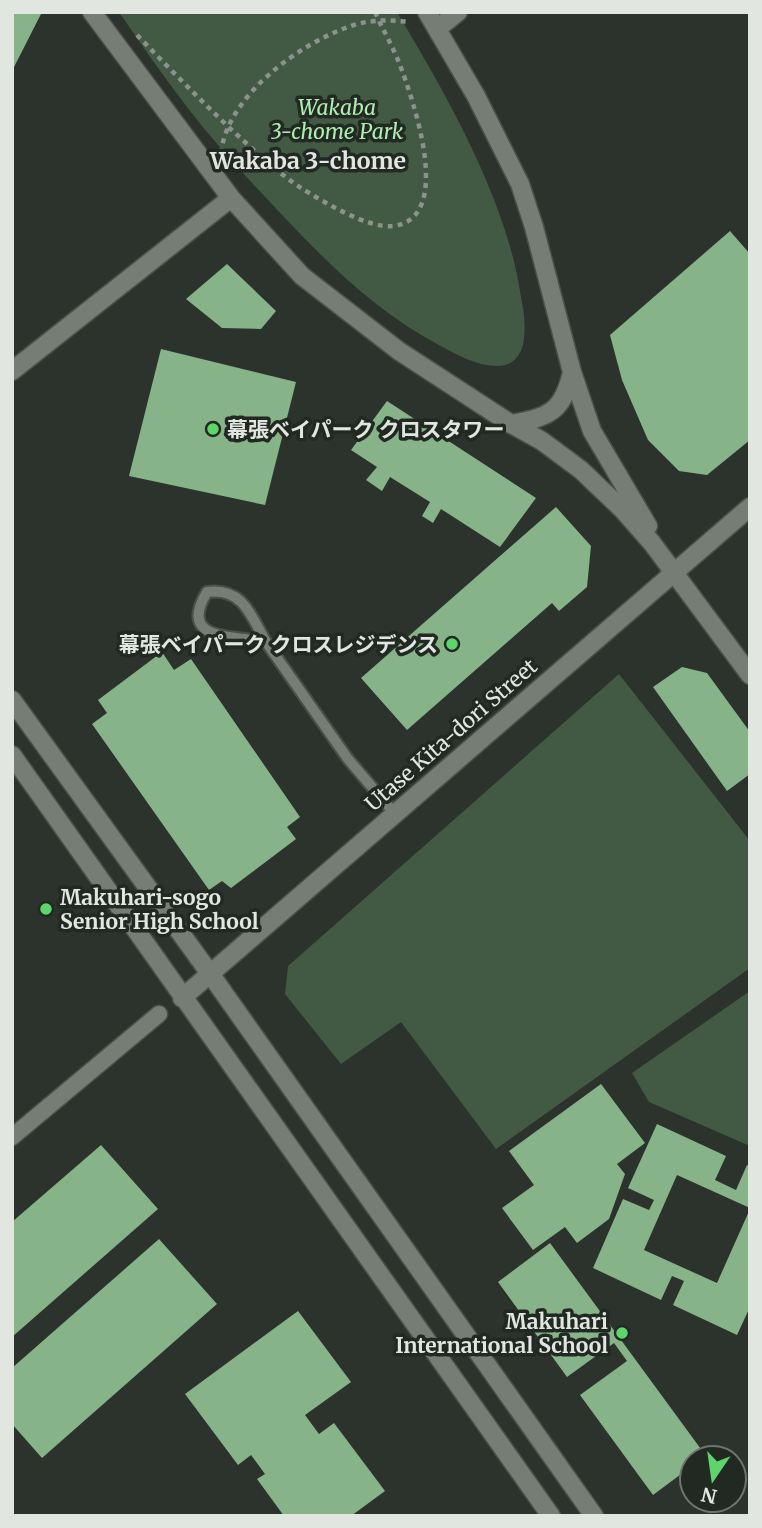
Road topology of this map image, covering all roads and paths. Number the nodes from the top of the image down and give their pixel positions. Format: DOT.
graph roads {
  1 [pos="92,12"];
  2 [pos="375,12"];
  3 [pos="427,12"];
  4 [pos="458,12"];
  5 [pos="379,21"];
  6 [pos="410,22"];
  7 [pos="438,28"];
  8 [pos="133,31"];
  9 [pos="228,126"];
  10 [pos="220,158"];
  11 [pos="231,198"];
  12 [pos="12,371"];
  13 [pos="572,372"];
  14 [pos="511,424"];
  15 [pos="750,507"];
  16 [pos="674,571"];
  17 [pos="266,642"];
  18 [pos="750,675"];
  19 [pos="12,700"];
  20 [pos="12,755"];
  21 [pos="395,814"];
  22 [pos="211,975"];
  23 [pos="182,998"];
  24 [pos="159,1013"];
  25 [pos="12,1137"];
  26 [pos="551,1516"];
  27 [pos="594,1516"];
  1 -- 11 [label="street"];
  2 -- 5 [label="path"];
  3 -- 7 [label="street"];
  4 -- 7 [label="street"];
  5 -- 6 [label="path"];
  5 -- 9 [label="path"];
  5 -- 9 [label="path"];
  7 -- 13 [label="street"];
  8 -- 9 [label="path"];
  9 -- 10 [label="path"];
  11 -- 12 [label="street"];
  11 -- 14 [label="street"];
  13 -- 14 [label="street"];
  13 -- 16 [label="street"];
  14 -- 16 [label="street"];
  15 -- 16 [label="street, Utase Kita-dori Street"];
  16 -- 18 [label="street"];
  16 -- 21 [label="street, Utase Kita-dori Street"];
  17 -- 17 [label="lane"];
  17 -- 21 [label="lane"];
  19 -- 22 [label="street"];
  20 -- 23 [label="street"];
  21 -- 22 [label="street, Utase Kita-dori Street"];
  22 -- 23 [label="street, Utase Kita-dori Street"];
  22 -- 27 [label="street"];
  23 -- 26 [label="street"];
  24 -- 25 [label="street"];
}
